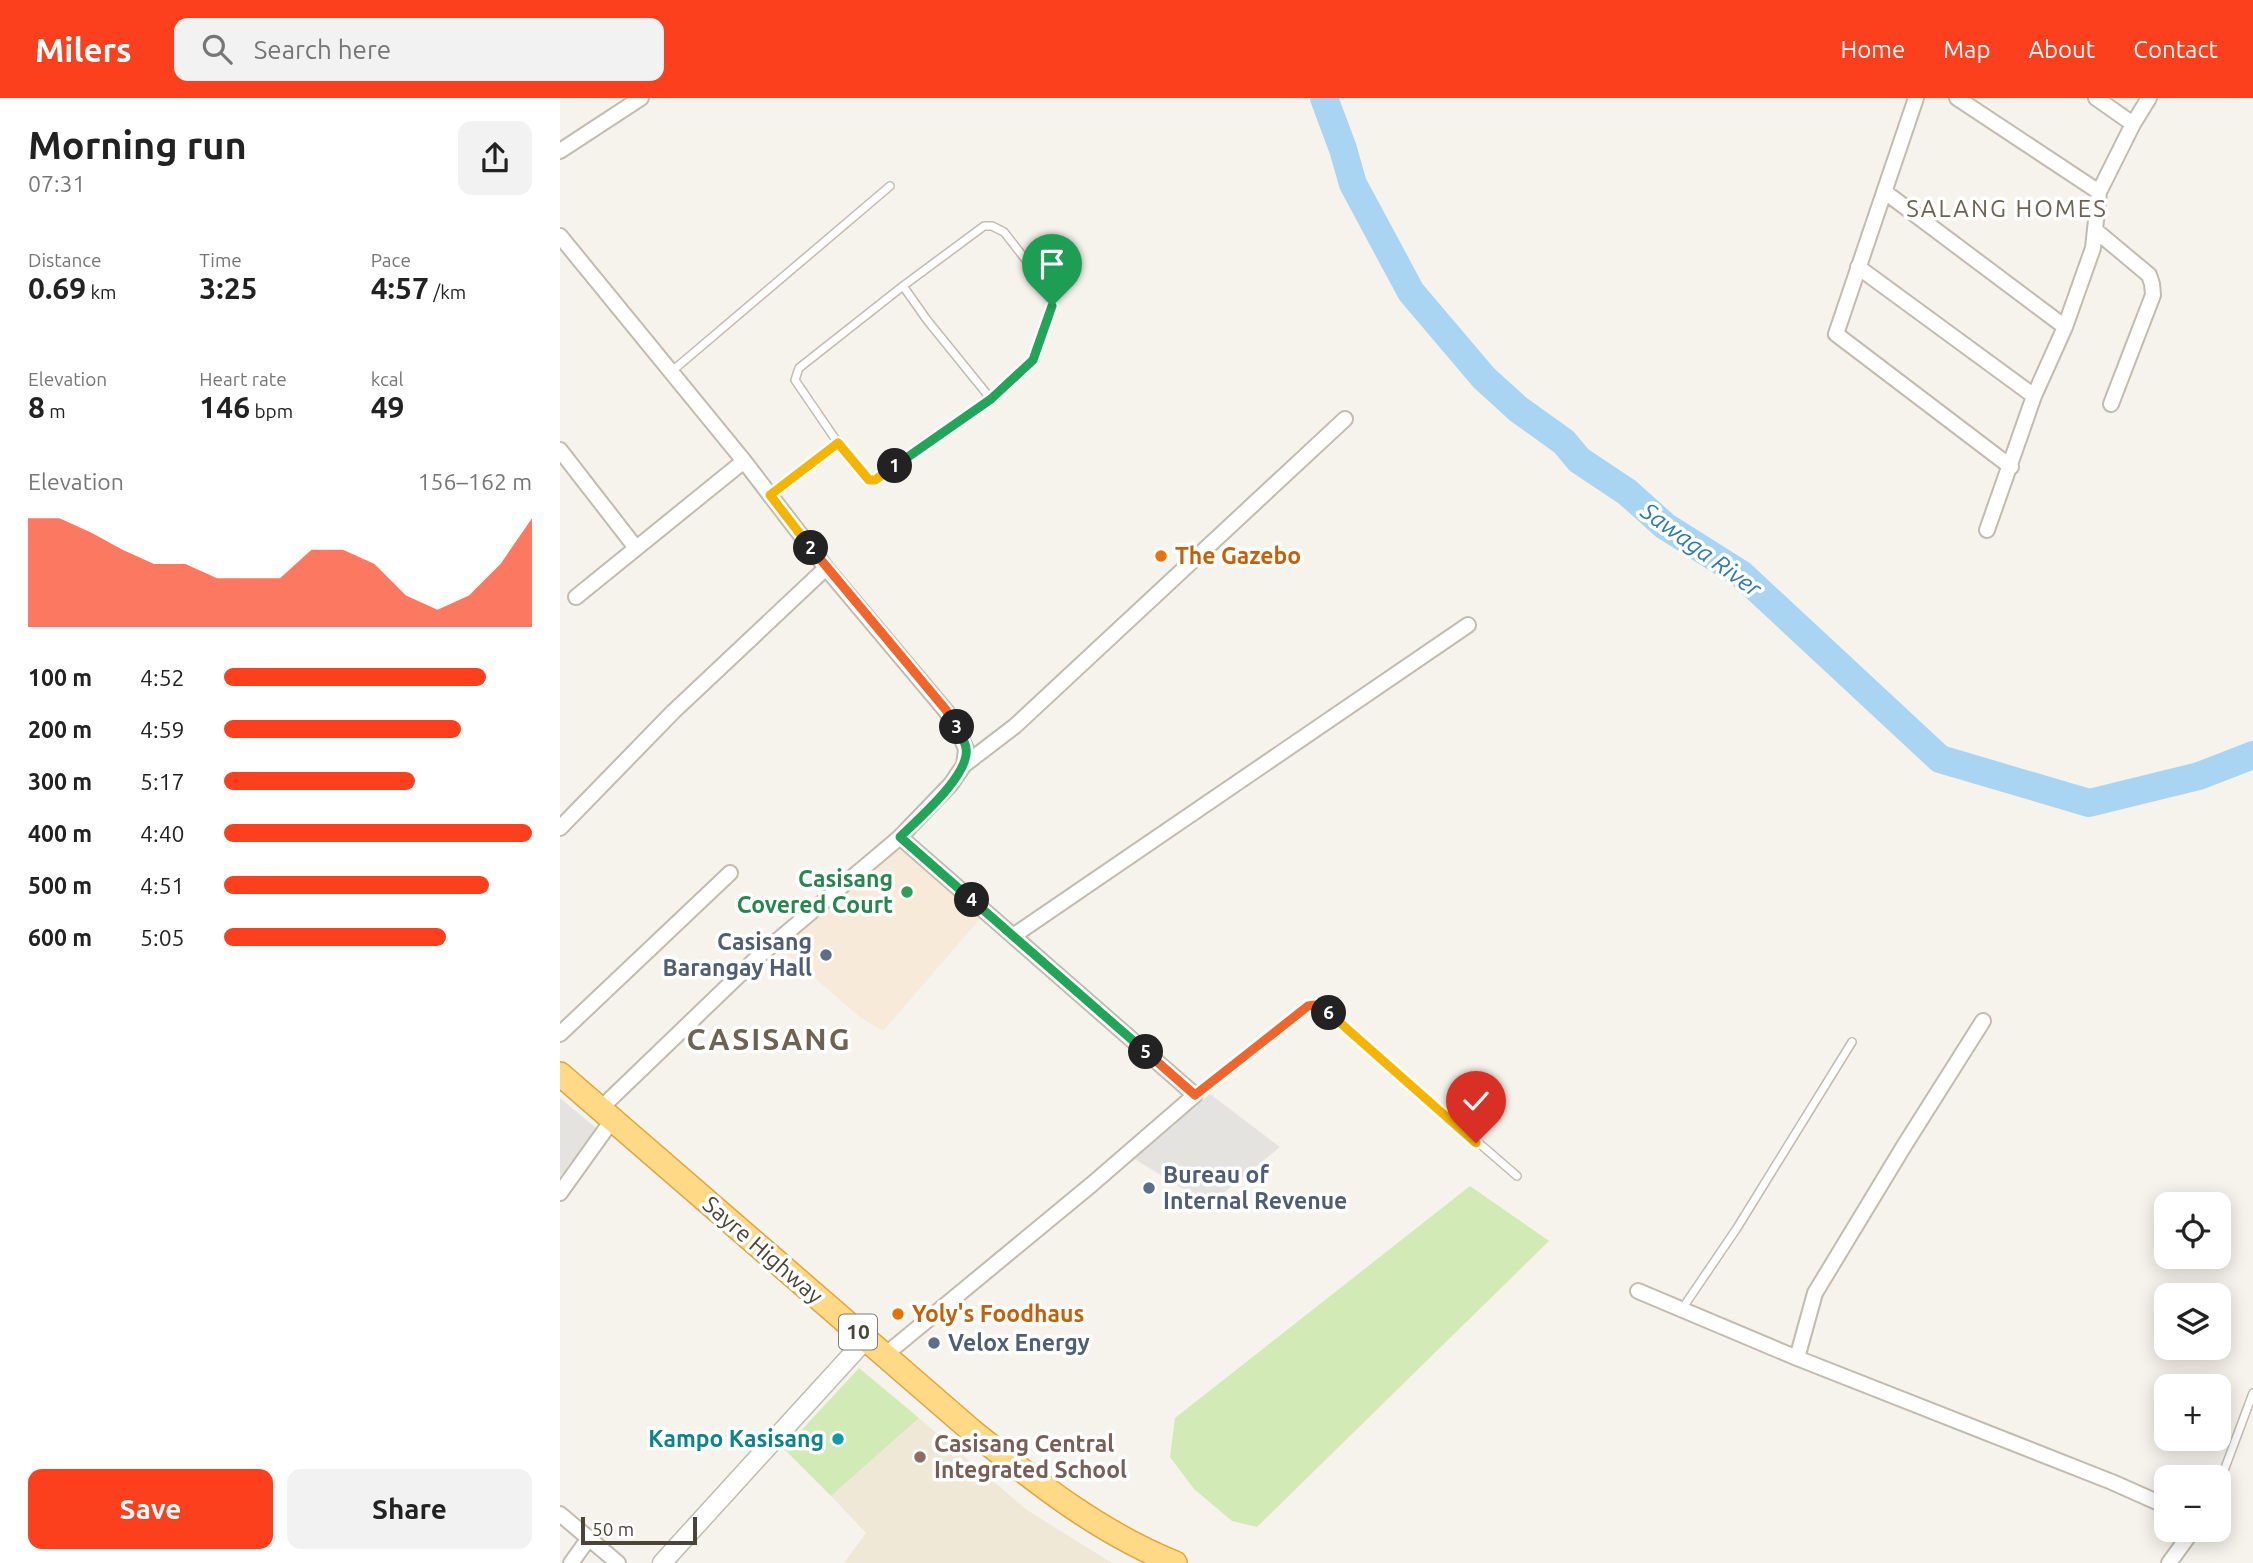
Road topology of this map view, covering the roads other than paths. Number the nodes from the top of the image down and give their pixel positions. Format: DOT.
graph roads {
  1 [pos="641,98"];
  2 [pos="1916,98"];
  3 [pos="1957,98"];
  4 [pos="2096,98"];
  5 [pos="2149,98"];
  6 [pos="2133,124"];
  7 [pos="560,151"];
  8 [pos="890,186"];
  9 [pos="1885,192"];
  10 [pos="2099,192"];
  11 [pos="2095,230"];
  12 [pos="560,236"];
  13 [pos="1858,267"];
  14 [pos="903,285"];
  15 [pos="2064,327"];
  16 [pos="671,372"];
  17 [pos="2034,396"];
  18 [pos="991,399"];
  19 [pos="2111,404"];
  20 [pos="1345,419"];
  21 [pos="838,443"];
  22 [pos="560,450"];
  23 [pos="744,461"];
  24 [pos="2011,467"];
  25 [pos="770,495"];
  26 [pos="1987,530"];
  27 [pos="636,548"];
  28 [pos="826,568"];
  29 [pos="576,597"];
  30 [pos="1468,625"];
  31 [pos="964,765"];
  32 [pos="560,828"];
  33 [pos="900,837"];
  34 [pos="730,873"];
  35 [pos="1013,936"];
  36 [pos="1983,1021"];
  37 [pos="560,1034"];
  38 [pos="1852,1042"];
  39 [pos="560,1074"];
  40 [pos="1195,1095"];
  41 [pos="606,1114"];
  42 [pos="1517,1176"];
  43 [pos="560,1193"];
  44 [pos="1638,1292"];
  45 [pos="1681,1310"];
  46 [pos="866,1339"];
  47 [pos="885,1356"];
  48 [pos="1797,1358"];
  49 [pos="2253,1392"];
  50 [pos="2226,1465"];
  51 [pos="2154,1501"];
  52 [pos="560,1514"];
  53 [pos="589,1538"];
  54 [pos="2184,1542"];
  55 [pos="571,1563"];
  56 [pos="618,1563"];
  57 [pos="662,1563"];
  58 [pos="1175,1563"];
  59 [pos="2169,1563"];
  1 -- 7 [label="street"];
  2 -- 9 [label="street"];
  3 -- 10 [label="street"];
  4 -- 6 [label="street"];
  5 -- 6 [label="street"];
  6 -- 10 [label="street"];
  8 -- 16 [label="lane"];
  9 -- 13 [label="street"];
  9 -- 15 [label="street"];
  10 -- 11 [label="street"];
  11 -- 15 [label="street"];
  11 -- 19 [label="street"];
  12 -- 16 [label="street"];
  13 -- 17 [label="street"];
  13 -- 24 [label="street"];
  14 -- 18 [label="lane"];
  14 -- 18 [label="lane"];
  14 -- 21 [label="lane"];
  15 -- 17 [label="street"];
  16 -- 23 [label="street"];
  17 -- 24 [label="street"];
  18 -- 21 [label="lane"];
  20 -- 31 [label="street"];
  21 -- 25 [label="lane"];
  22 -- 27 [label="street"];
  23 -- 25 [label="street"];
  23 -- 27 [label="street"];
  24 -- 26 [label="street"];
  25 -- 28 [label="street"];
  27 -- 29 [label="street"];
  28 -- 31 [label="street"];
  28 -- 32 [label="street"];
  30 -- 35 [label="street"];
  31 -- 33 [label="street"];
  33 -- 35 [label="street"];
  33 -- 41 [label="street"];
  34 -- 37 [label="street"];
  35 -- 40 [label="street"];
  36 -- 48 [label="street"];
  38 -- 45 [label="lane"];
  39 -- 41 [label="highway, Sayre Highway / 10"];
  40 -- 42 [label="lane"];
  40 -- 47 [label="street"];
  41 -- 43 [label="street"];
  41 -- 46 [label="highway, Sayre Highway / 10"];
  44 -- 45 [label="street"];
  45 -- 48 [label="street"];
  46 -- 47 [label="highway, Sayre Highway / 10"];
  46 -- 57 [label="street"];
  47 -- 58 [label="highway, Sayre Highway / 10"];
  48 -- 51 [label="street"];
  49 -- 50 [label="lane"];
  52 -- 53 [label="street"];
  53 -- 55 [label="street"];
  53 -- 56 [label="street"];
  54 -- 59 [label="street"];
}
